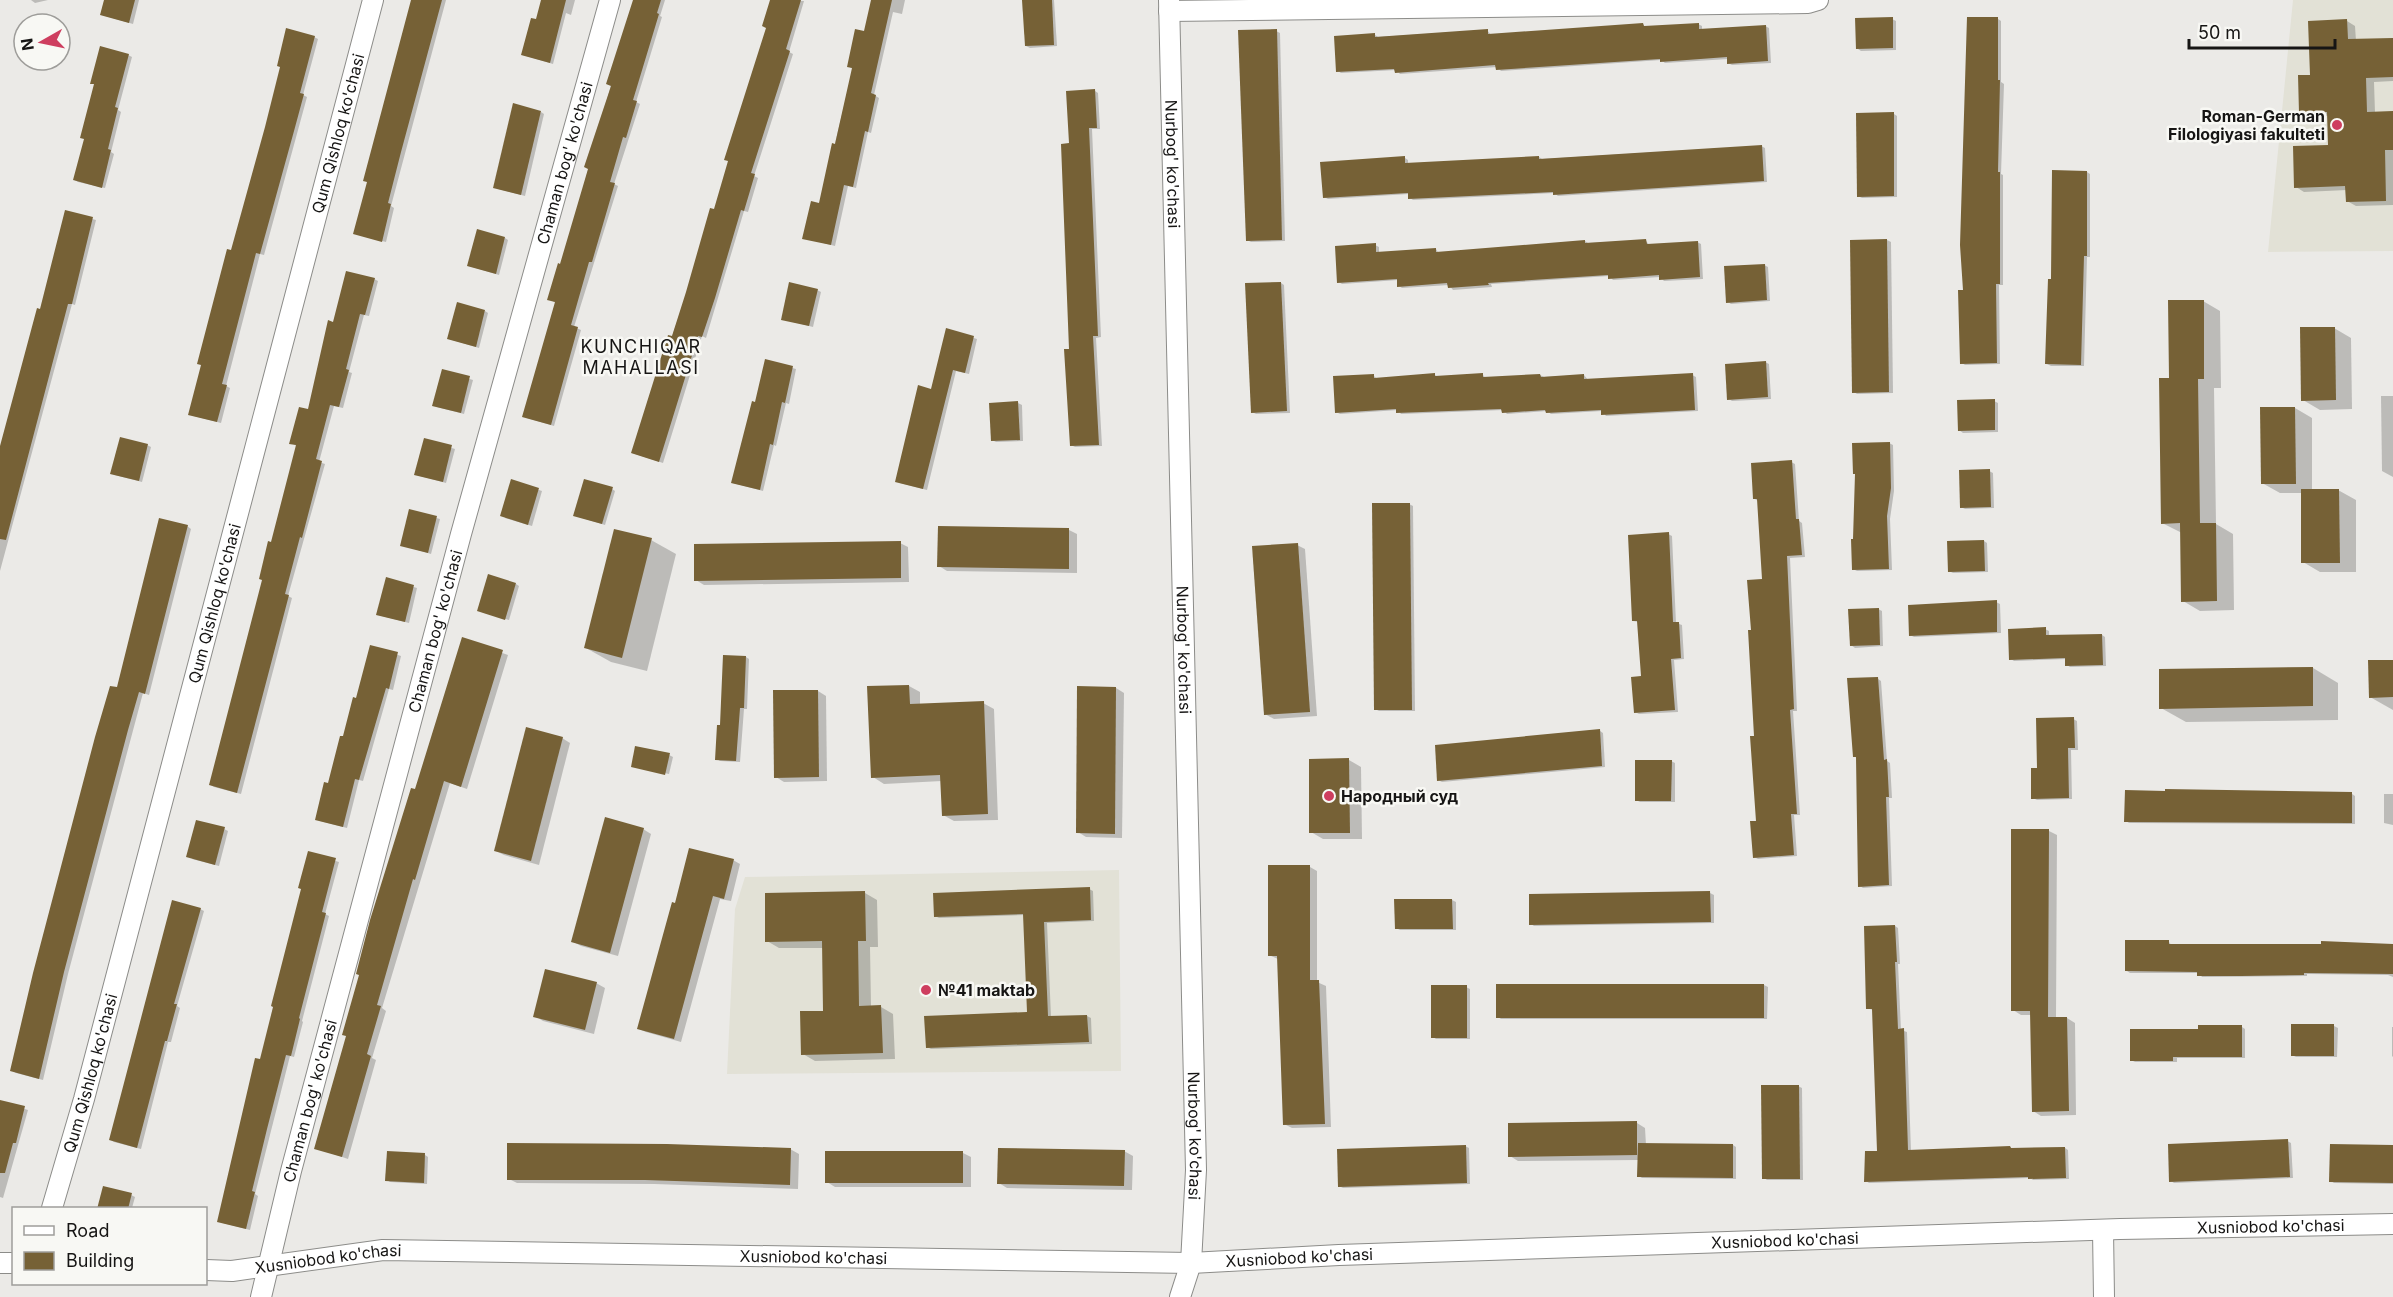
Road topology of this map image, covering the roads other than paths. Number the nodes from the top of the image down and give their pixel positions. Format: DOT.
graph roads {
  1 [pos="373,0"];
  2 [pos="610,0"];
  3 [pos="1818,0"];
  4 [pos="1169,5"];
  5 [pos="53,1207"];
  6 [pos="2393,1224"];
  7 [pos="2103,1230"];
  8 [pos="1191,1263"];
  9 [pos="269,1265"];
  10 [pos="207,1270"];
  11 [pos="261,1297"];
  12 [pos="1180,1297"];
  13 [pos="2104,1297"];
  1 -- 5 [label="street, Qum Qishloq ko'chasi"];
  2 -- 9 [label="street, Chaman bog' ko'chasi"];
  3 -- 4 [label="street"];
  4 -- 8 [label="street, Nurbog' ko'chasi"];
  6 -- 7 [label="street, Xusniobod ko'chasi"];
  7 -- 8 [label="street, Xusniobod ko'chasi"];
  7 -- 13 [label="street"];
  8 -- 9 [label="street, Xusniobod ko'chasi"];
  8 -- 12 [label="street, Nurbog' ko'chasi"];
  9 -- 10 [label="street, Xusniobod ko'chasi"];
  9 -- 11 [label="street, Chaman bog' ko'chasi"];
}
